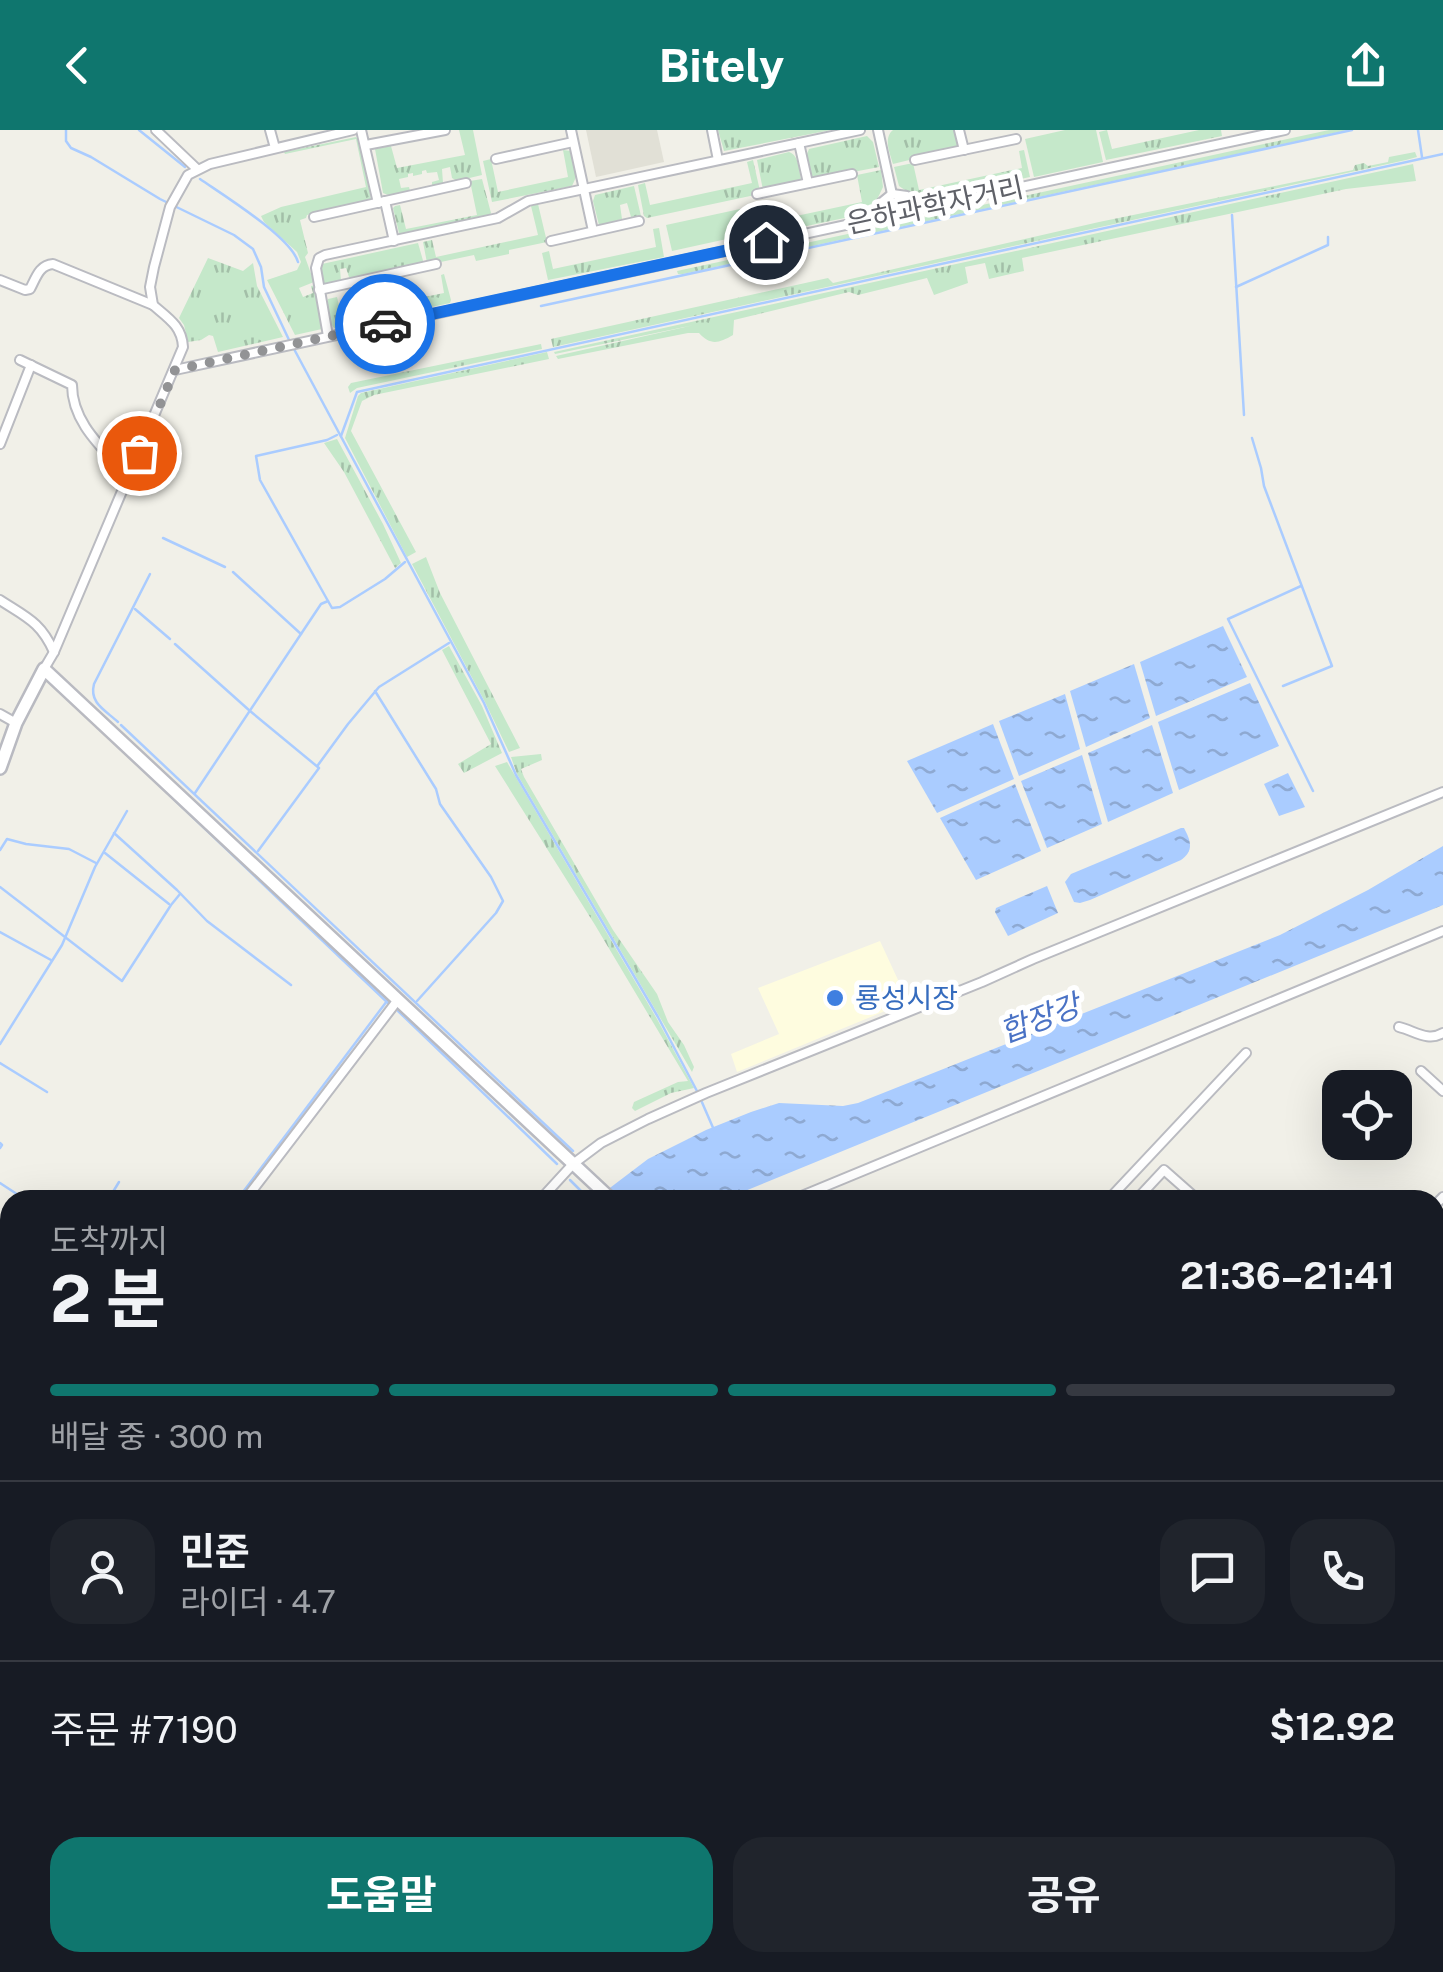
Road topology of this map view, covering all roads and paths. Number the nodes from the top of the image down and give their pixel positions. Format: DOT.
graph roads {
  1 [pos="156,130"];
  2 [pos="270,130"];
  3 [pos="353,130"];
  4 [pos="361,130"];
  5 [pos="446,130"];
  6 [pos="570,130"];
  7 [pos="712,130"];
  8 [pos="860,130"];
  9 [pos="878,130"];
  10 [pos="960,130"];
  11 [pos="1285,130"];
  12 [pos="1016,140"];
  13 [pos="573,142"];
  14 [pos="800,144"];
  15 [pos="366,146"];
  16 [pos="274,148"];
  17 [pos="964,150"];
  18 [pos="496,159"];
  19 [pos="718,160"];
  20 [pos="916,160"];
  21 [pos="197,169"];
  22 [pos="852,174"];
  23 [pos="808,183"];
  24 [pos="466,184"];
  25 [pos="584,189"];
  26 [pos="756,194"];
  27 [pos="892,194"];
  28 [pos="382,202"];
  29 [pos="914,210"];
  30 [pos="314,217"];
  31 [pos="881,217"];
  32 [pos="639,221"];
  33 [pos="593,231"];
  34 [pos="394,241"];
  35 [pos="551,241"];
  36 [pos="436,264"];
  37 [pos="0,280"];
  38 [pos="320,290"];
  39 [pos="153,305"];
  40 [pos="328,336"];
  41 [pos="20,360"];
  42 [pos="31,365"];
  43 [pos="175,370"];
  44 [pos="0,444"];
  45 [pos="129,478"];
  46 [pos="0,600"];
  47 [pos="54,652"];
  48 [pos="44,668"];
  49 [pos="0,714"];
  50 [pos="16,723"];
  51 [pos="0,768"];
  52 [pos="1443,792"];
  53 [pos="1443,931"];
  54 [pos="397,1001"];
  55 [pos="1399,1027"];
  56 [pos="1443,1033"];
  57 [pos="1246,1053"];
  58 [pos="1421,1071"];
  59 [pos="1443,1091"];
  60 [pos="1150,1156"];
  61 [pos="573,1164"];
  62 [pos="1164,1170"];
  63 [pos="253,1190"];
  64 [pos="549,1190"];
  65 [pos="602,1190"];
  66 [pos="816,1190"];
  67 [pos="1118,1190"];
  68 [pos="1145,1190"];
  69 [pos="1186,1190"];
  1 -- 21 [label="street"];
  2 -- 16 [label="street"];
  3 -- 16 [label="street"];
  4 -- 15 [label="street"];
  5 -- 15 [label="street"];
  6 -- 13 [label="street"];
  7 -- 19 [label="street"];
  8 -- 14 [label="street"];
  9 -- 27 [label="street"];
  10 -- 17 [label="street"];
  11 -- 29 [label="street, 은하과학자거리"];
  12 -- 17 [label="street"];
  13 -- 18 [label="street"];
  13 -- 25 [label="street"];
  14 -- 19 [label="street"];
  14 -- 23 [label="street"];
  15 -- 28 [label="street"];
  16 -- 21 [label="street"];
  17 -- 20 [label="street"];
  19 -- 25 [label="street"];
  21 -- 39 [label="street"];
  22 -- 23 [label="street"];
  23 -- 26 [label="street"];
  24 -- 28 [label="street"];
  25 -- 33 [label="street"];
  25 -- 34 [label="street"];
  27 -- 29 [label="street"];
  27 -- 31 [label="street"];
  28 -- 30 [label="street"];
  28 -- 34 [label="street"];
  29 -- 31 [label="street, 은하과학자거리"];
  31 -- 40 [label="street, 은하과학자거리"];
  32 -- 33 [label="street"];
  33 -- 35 [label="street"];
  34 -- 38 [label="street"];
  36 -- 38 [label="street"];
  37 -- 39 [label="street"];
  38 -- 40 [label="street"];
  39 -- 43 [label="street"];
  40 -- 43 [label="street, 은하과학자거리"];
  41 -- 42 [label="street"];
  42 -- 44 [label="street"];
  42 -- 45 [label="street"];
  43 -- 45 [label="street"];
  45 -- 47 [label="street"];
  46 -- 47 [label="street"];
  47 -- 48 [label="street"];
  48 -- 50 [label="street"];
  48 -- 54 [label="street"];
  49 -- 50 [label="street"];
  50 -- 51 [label="street"];
  52 -- 61 [label="street"];
  53 -- 66 [label="street"];
  54 -- 61 [label="street"];
  54 -- 63 [label="street"];
  55 -- 56 [label="street"];
  57 -- 60 [label="street"];
  58 -- 59 [label="street"];
  60 -- 62 [label="street"];
  60 -- 67 [label="street"];
  61 -- 64 [label="street"];
  61 -- 65 [label="street"];
  62 -- 68 [label="street"];
  62 -- 69 [label="street"];
}
